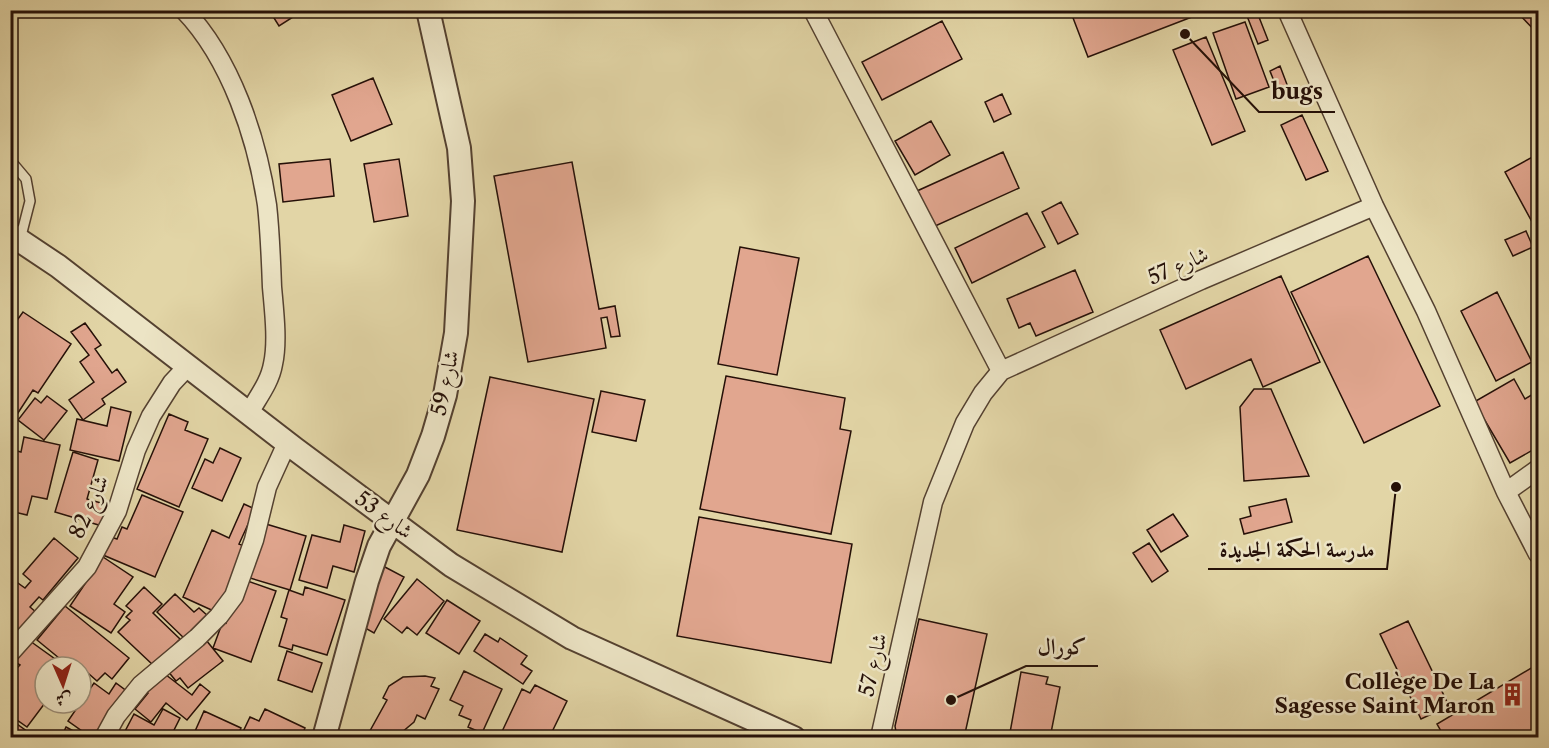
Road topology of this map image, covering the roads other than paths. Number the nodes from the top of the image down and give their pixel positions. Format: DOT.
graph roads {
  1 [pos="184,10"];
  2 [pos="428,10"];
  3 [pos="813,10"];
  4 [pos="1287,10"];
  5 [pos="10,160"];
  6 [pos="1374,206"];
  7 [pos="15,237"];
  8 [pos="188,367"];
  9 [pos="1001,371"];
  10 [pos="249,413"];
  11 [pos="287,442"];
  12 [pos="1539,469"];
  13 [pos="1506,492"];
  14 [pos="393,521"];
  15 [pos="1539,555"];
  16 [pos="10,653"];
  17 [pos="104,738"];
  18 [pos="324,738"];
  19 [pos="794,738"];
  20 [pos="880,738"];
  1 -- 10 [label="street"];
  2 -- 14 [label="street, شارع 59"];
  3 -- 9 [label="street"];
  4 -- 6 [label="street"];
  5 -- 7 [label="lane"];
  6 -- 9 [label="street, شارع 57"];
  6 -- 13 [label="street"];
  7 -- 8 [label="street, شارع 53"];
  8 -- 10 [label="street, شارع 53"];
  8 -- 16 [label="street, شارع 82"];
  9 -- 20 [label="street, شارع 57"];
  10 -- 11 [label="street, شارع 53"];
  11 -- 14 [label="street, شارع 53"];
  11 -- 17 [label="street"];
  12 -- 13 [label="street"];
  13 -- 15 [label="street"];
  14 -- 18 [label="street, شارع 59"];
  14 -- 19 [label="street, شارع 53"];
}
